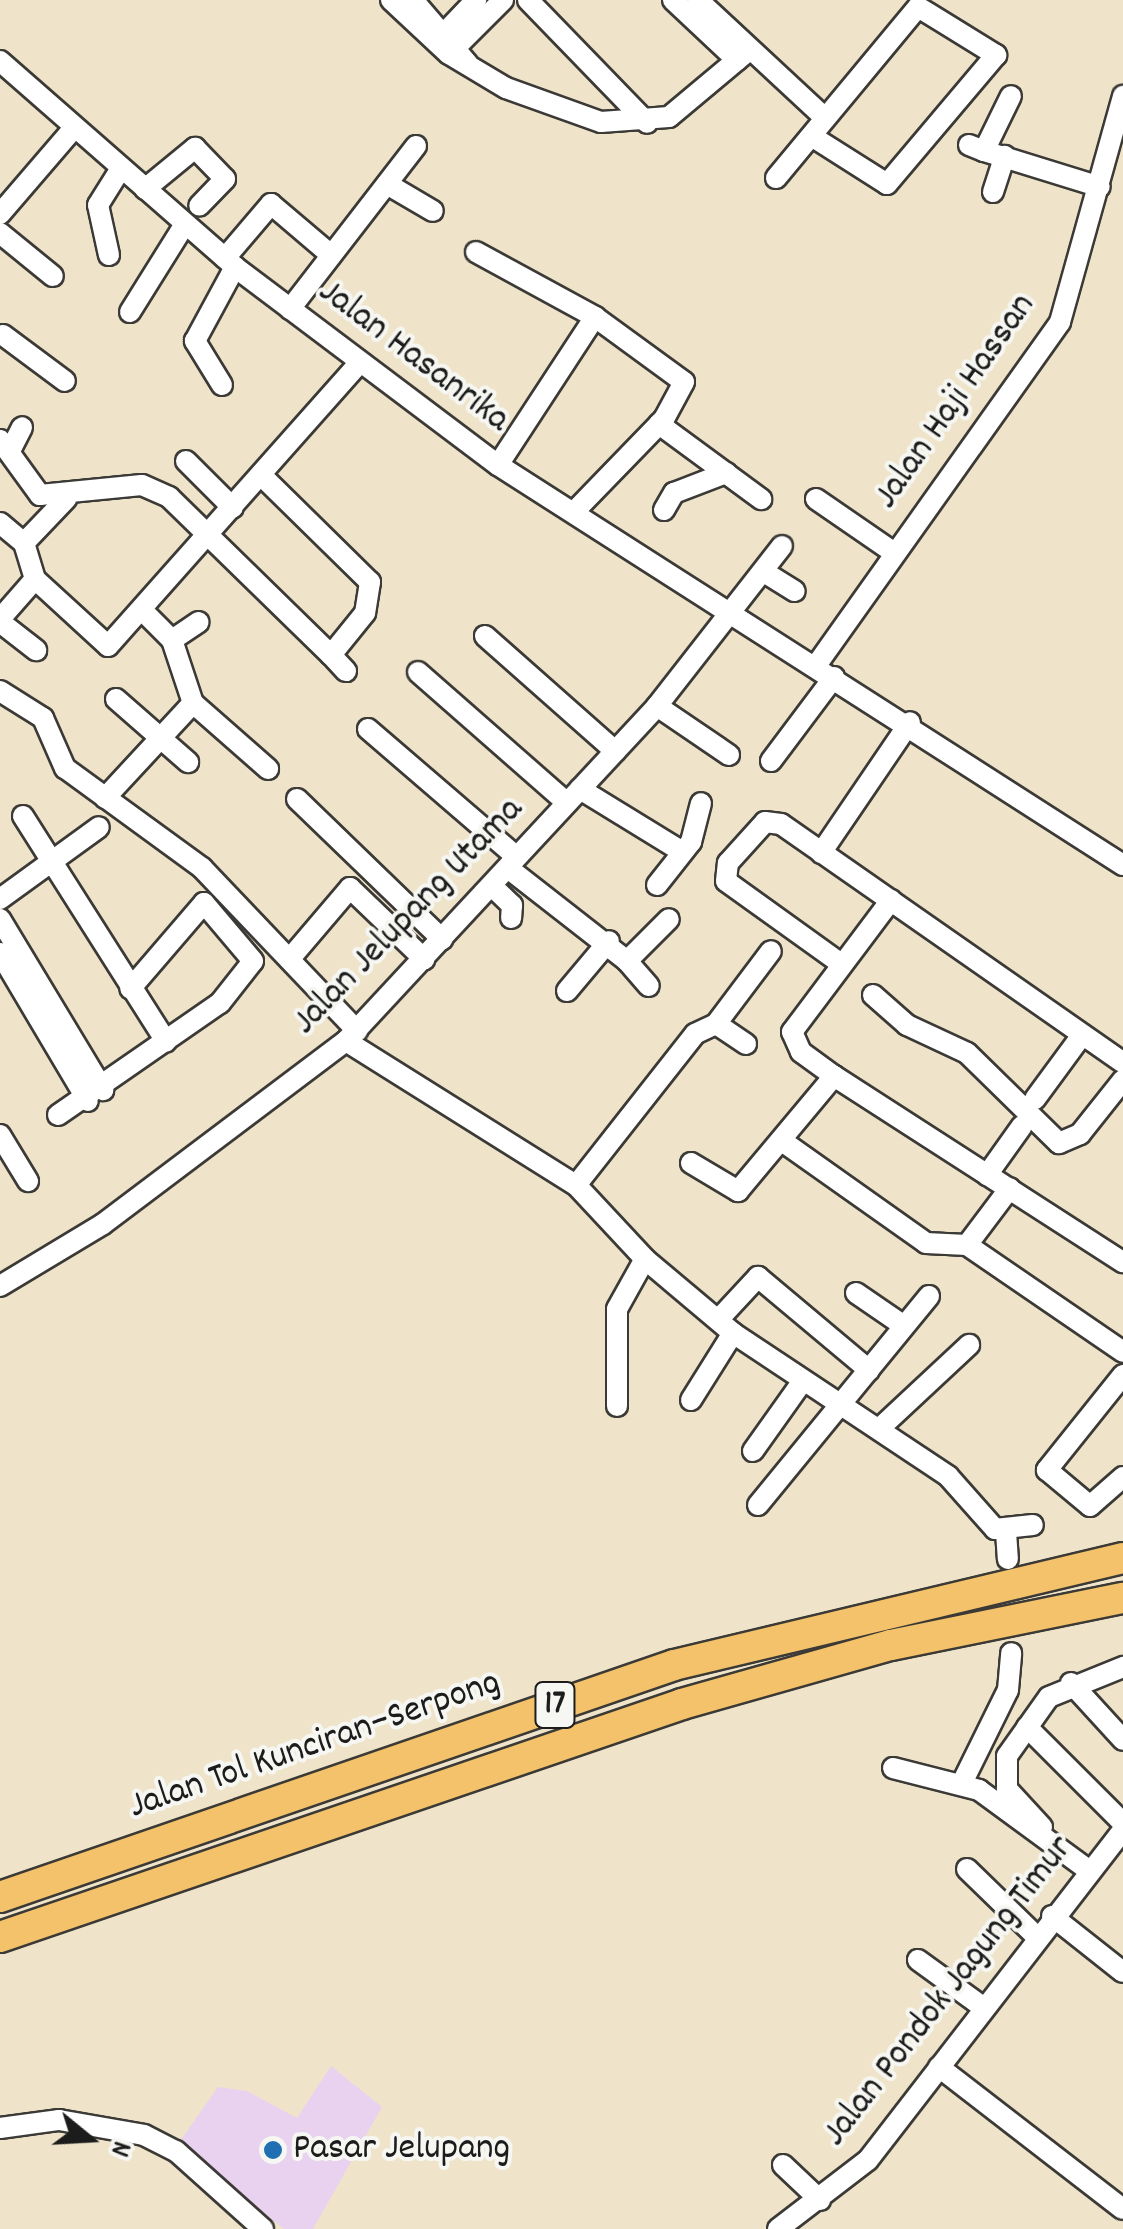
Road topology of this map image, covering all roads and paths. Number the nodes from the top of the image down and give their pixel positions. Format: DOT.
graph roads {
  1 [pos="391,0"];
  2 [pos="413,0"];
  3 [pos="476,0"];
  4 [pos="503,0"];
  5 [pos="528,0"];
  6 [pos="672,0"];
  7 [pos="698,0"];
  8 [pos="452,47"];
  9 [pos="743,55"];
  10 [pos="0,61"];
  11 [pos="1011,96"];
  12 [pos="1123,96"];
  13 [pos="825,118"];
  14 [pos="646,123"];
  15 [pos="74,128"];
  16 [pos="813,136"];
  17 [pos="416,146"];
  18 [pos="986,151"];
  19 [pos="119,172"];
  20 [pos="776,178"];
  21 [pos="388,184"];
  22 [pos="1100,188"];
  23 [pos="145,189"];
  24 [pos="993,192"];
  25 [pos="200,206"];
  26 [pos="433,211"];
  27 [pos="0,214"];
  28 [pos="185,224"];
  29 [pos="0,233"];
  30 [pos="476,252"];
  31 [pos="332,255"];
  32 [pos="109,256"];
  33 [pos="230,263"];
  34 [pos="52,276"];
  35 [pos="290,310"];
  36 [pos="130,312"];
  37 [pos="595,317"];
  38 [pos="1,334"];
  39 [pos="359,363"];
  40 [pos="65,381"];
  41 [pos="222,385"];
  42 [pos="659,424"];
  43 [pos="22,427"];
  44 [pos="6,443"];
  45 [pos="186,462"];
  46 [pos="498,465"];
  47 [pos="726,473"];
  48 [pos="263,476"];
  49 [pos="66,499"];
  50 [pos="816,499"];
  51 [pos="762,500"];
  52 [pos="232,508"];
  53 [pos="664,510"];
  54 [pos="574,512"];
  55 [pos="0,523"];
  56 [pos="210,534"];
  57 [pos="24,543"];
  58 [pos="782,546"];
  59 [pos="893,552"];
  60 [pos="764,572"];
  61 [pos="35,579"];
  62 [pos="795,590"];
  63 [pos="142,610"];
  64 [pos="730,620"];
  65 [pos="0,621"];
  66 [pos="199,622"];
  67 [pos="486,636"];
  68 [pos="172,640"];
  69 [pos="36,650"];
  70 [pos="418,672"];
  71 [pos="824,672"];
  72 [pos="0,691"];
  73 [pos="116,699"];
  74 [pos="192,703"];
  75 [pos="658,706"];
  76 [pos="910,722"];
  77 [pos="368,729"];
  78 [pos="157,736"];
  79 [pos="615,751"];
  80 [pos="730,755"];
  81 [pos="188,762"];
  82 [pos="771,762"];
  83 [pos="268,769"];
  84 [pos="574,796"];
  85 [pos="105,798"];
  86 [pos="296,799"];
  87 [pos="701,803"];
  88 [pos="23,816"];
  89 [pos="98,827"];
  90 [pos="682,852"];
  91 [pos="822,853"];
  92 [pos="513,862"];
  93 [pos="56,865"];
  94 [pos="1123,865"];
  95 [pos="658,885"];
  96 [pos="492,886"];
  97 [pos="0,899"];
  98 [pos="890,900"];
  99 [pos="512,918"];
  100 [pos="0,919"];
  101 [pos="669,919"];
  102 [pos="442,939"];
  103 [pos="609,941"];
  104 [pos="771,951"];
  105 [pos="0,953"];
  106 [pos="292,955"];
  107 [pos="424,958"];
  108 [pos="627,961"];
  109 [pos="840,963"];
  110 [pos="648,986"];
  111 [pos="130,989"];
  112 [pos="568,991"];
  113 [pos="872,996"];
  114 [pos="716,1024"];
  115 [pos="1082,1035"];
  116 [pos="352,1036"];
  117 [pos="166,1041"];
  118 [pos="746,1044"];
  119 [pos="1122,1062"];
  120 [pos="834,1076"];
  121 [pos="1120,1088"];
  122 [pos="96,1095"];
  123 [pos="1035,1099"];
  124 [pos="58,1115"];
  125 [pos="1022,1126"];
  126 [pos="0,1135"];
  127 [pos="782,1141"];
  128 [pos="691,1162"];
  129 [pos="987,1175"];
  130 [pos="28,1181"];
  131 [pos="576,1185"];
  132 [pos="1010,1188"];
  133 [pos="966,1244"];
  134 [pos="645,1259"];
  135 [pos="1123,1262"];
  136 [pos="0,1286"];
  137 [pos="856,1293"];
  138 [pos="929,1296"];
  139 [pos="904,1326"];
  140 [pos="726,1327"];
  141 [pos="969,1345"];
  142 [pos="1123,1352"];
  143 [pos="869,1370"];
  144 [pos="1123,1375"];
  145 [pos="802,1382"];
  146 [pos="691,1400"];
  147 [pos="838,1402"];
  148 [pos="617,1406"];
  149 [pos="880,1428"];
  150 [pos="754,1451"];
  151 [pos="1123,1477"];
  152 [pos="758,1505"];
  153 [pos="1034,1524"];
  154 [pos="1006,1532"];
  155 [pos="1123,1558"];
  156 [pos="1008,1559"];
  157 [pos="1123,1598"];
  158 [pos="1011,1653"];
  159 [pos="1123,1666"];
  160 [pos="1071,1683"];
  161 [pos="1027,1727"];
  162 [pos="1123,1740"];
  163 [pos="892,1768"];
  164 [pos="962,1782"];
  165 [pos="1123,1826"];
  166 [pos="1042,1827"];
  167 [pos="966,1869"];
  168 [pos="1087,1870"];
  169 [pos="0,1897"];
  170 [pos="1052,1916"];
  171 [pos="0,1936"];
  172 [pos="1038,1938"];
  173 [pos="918,1960"];
  174 [pos="1123,1972"];
  175 [pos="984,2008"];
  176 [pos="939,2066"];
  177 [pos="0,2128"];
  178 [pos="782,2165"];
  179 [pos="1119,2199"];
  180 [pos="820,2200"];
  181 [pos="264,2229"];
  182 [pos="778,2229"];
  1 -- 8 [label="street"];
  2 -- 8 [label="street"];
  3 -- 8 [label="street"];
  4 -- 8 [label="street"];
  5 -- 14 [label="street"];
  6 -- 9 [label="street"];
  7 -- 9 [label="street"];
  8 -- 14 [label="street"];
  9 -- 13 [label="street"];
  9 -- 14 [label="street"];
  10 -- 15 [label="street, Jalan Hasanrika"];
  11 -- 18 [label="street"];
  12 -- 22 [label="street, Jalan Haji Hassan"];
  13 -- 16 [label="street"];
  13 -- 16 [label="street"];
  15 -- 19 [label="street, Jalan Hasanrika"];
  15 -- 27 [label="street"];
  16 -- 20 [label="street"];
  17 -- 21 [label="street"];
  18 -- 22 [label="street"];
  18 -- 24 [label="street"];
  19 -- 23 [label="street, Jalan Hasanrika"];
  19 -- 32 [label="street"];
  21 -- 26 [label="street"];
  21 -- 31 [label="street"];
  22 -- 59 [label="street, Jalan Haji Hassan"];
  23 -- 25 [label="street"];
  23 -- 28 [label="street, Jalan Hasanrika"];
  28 -- 33 [label="street, Jalan Hasanrika"];
  28 -- 36 [label="street"];
  29 -- 34 [label="street"];
  30 -- 37 [label="street"];
  31 -- 33 [label="street"];
  31 -- 35 [label="street"];
  33 -- 35 [label="street, Jalan Hasanrika"];
  33 -- 41 [label="street"];
  35 -- 39 [label="street, Jalan Hasanrika"];
  37 -- 42 [label="street"];
  37 -- 46 [label="street"];
  38 -- 40 [label="street"];
  39 -- 46 [label="street, Jalan Hasanrika"];
  39 -- 48 [label="street"];
  42 -- 47 [label="street"];
  42 -- 54 [label="street"];
  43 -- 44 [label="street"];
  44 -- 49 [label="street"];
  45 -- 52 [label="street"];
  46 -- 54 [label="street, Jalan Hasanrika"];
  47 -- 51 [label="street"];
  47 -- 53 [label="street"];
  48 -- 52 [label="street"];
  48 -- 56 [label="street"];
  49 -- 56 [label="street"];
  49 -- 57 [label="street"];
  50 -- 59 [label="street"];
  52 -- 56 [label="street"];
  54 -- 64 [label="street, Jalan Hasanrika"];
  55 -- 57 [label="street"];
  56 -- 63 [label="street"];
  57 -- 61 [label="street"];
  58 -- 60 [label="street, Jalan Jelupang Utama"];
  59 -- 71 [label="street, Jalan Haji Hassan"];
  60 -- 62 [label="street"];
  60 -- 64 [label="street, Jalan Jelupang Utama"];
  61 -- 63 [label="street"];
  61 -- 65 [label="street"];
  63 -- 68 [label="street"];
  64 -- 71 [label="street, Jalan Hasanrika"];
  64 -- 75 [label="street, Jalan Jelupang Utama"];
  65 -- 69 [label="street"];
  66 -- 68 [label="street"];
  67 -- 79 [label="street"];
  68 -- 74 [label="street"];
  70 -- 84 [label="street"];
  71 -- 76 [label="street, Jalan Hasanrika"];
  71 -- 82 [label="street, Jalan Haji Hassan"];
  72 -- 85 [label="street"];
  73 -- 78 [label="street"];
  74 -- 78 [label="street"];
  74 -- 83 [label="street"];
  75 -- 79 [label="street, Jalan Jelupang Utama"];
  75 -- 80 [label="street"];
  76 -- 91 [label="street"];
  76 -- 94 [label="street, Jalan Hasanrika"];
  77 -- 92 [label="street"];
  78 -- 81 [label="street"];
  78 -- 85 [label="street"];
  79 -- 84 [label="street, Jalan Jelupang Utama"];
  84 -- 90 [label="street"];
  84 -- 92 [label="street, Jalan Jelupang Utama"];
  85 -- 106 [label="street"];
  86 -- 102 [label="street"];
  87 -- 90 [label="street"];
  88 -- 93 [label="street"];
  89 -- 93 [label="street"];
  90 -- 95 [label="street"];
  91 -- 98 [label="street"];
  91 -- 109 [label="street"];
  92 -- 96 [label="street, Jalan Jelupang Utama"];
  92 -- 103 [label="street"];
  93 -- 97 [label="street"];
  93 -- 111 [label="street"];
  96 -- 99 [label="street"];
  96 -- 102 [label="street, Jalan Jelupang Utama"];
  98 -- 109 [label="street"];
  98 -- 115 [label="street"];
  100 -- 122 [label="street"];
  101 -- 108 [label="street"];
  102 -- 107 [label="street, Jalan Jelupang Utama"];
  103 -- 108 [label="street"];
  103 -- 112 [label="street"];
  104 -- 114 [label="street"];
  105 -- 122 [label="street"];
  106 -- 107 [label="street"];
  106 -- 116 [label="street"];
  107 -- 116 [label="street, Jalan Jelupang Utama"];
  108 -- 110 [label="street"];
  109 -- 120 [label="street"];
  111 -- 117 [label="street"];
  111 -- 117 [label="street"];
  113 -- 121 [label="street"];
  114 -- 118 [label="street"];
  114 -- 131 [label="street"];
  115 -- 119 [label="street"];
  115 -- 123 [label="street"];
  116 -- 131 [label="street"];
  116 -- 136 [label="street, Jalan Jelupang Utama"];
  117 -- 122 [label="street"];
  120 -- 127 [label="street"];
  120 -- 129 [label="street"];
  122 -- 124 [label="street"];
  125 -- 129 [label="street"];
  126 -- 130 [label="street"];
  127 -- 128 [label="street"];
  127 -- 133 [label="street"];
  129 -- 132 [label="street"];
  131 -- 134 [label="street"];
  132 -- 133 [label="street"];
  132 -- 135 [label="street"];
  133 -- 142 [label="street"];
  134 -- 140 [label="street"];
  134 -- 148 [label="street"];
  137 -- 139 [label="street"];
  138 -- 139 [label="street"];
  139 -- 143 [label="street"];
  140 -- 143 [label="street"];
  140 -- 145 [label="street"];
  140 -- 146 [label="street"];
  141 -- 149 [label="street"];
  143 -- 147 [label="street"];
  144 -- 151 [label="street"];
  145 -- 147 [label="street"];
  145 -- 150 [label="street"];
  147 -- 149 [label="street"];
  147 -- 152 [label="street"];
  149 -- 154 [label="street"];
  153 -- 154 [label="street"];
  154 -- 156 [label="street"];
  155 -- 169 [label="highway, Jalan Tol Kunciran–Serpong / 17"];
  157 -- 171 [label="highway, Jalan Tol Kunciran–Serpong / 17"];
  158 -- 164 [label="street"];
  159 -- 160 [label="street"];
  160 -- 161 [label="street"];
  160 -- 162 [label="street"];
  161 -- 165 [label="street"];
  161 -- 166 [label="street"];
  163 -- 164 [label="street"];
  164 -- 168 [label="street"];
  165 -- 168 [label="street, Jalan Pondok Jagung Timur"];
  167 -- 172 [label="street"];
  168 -- 170 [label="street, Jalan Pondok Jagung Timur"];
  170 -- 172 [label="street, Jalan Pondok Jagung Timur"];
  170 -- 174 [label="street"];
  172 -- 175 [label="street, Jalan Pondok Jagung Timur"];
  173 -- 175 [label="street"];
  175 -- 176 [label="street, Jalan Pondok Jagung Timur"];
  176 -- 179 [label="street"];
  176 -- 180 [label="street, Jalan Pondok Jagung Timur"];
  177 -- 181 [label="street"];
  178 -- 180 [label="street"];
  180 -- 182 [label="street, Jalan Pondok Jagung Timur"];
}
